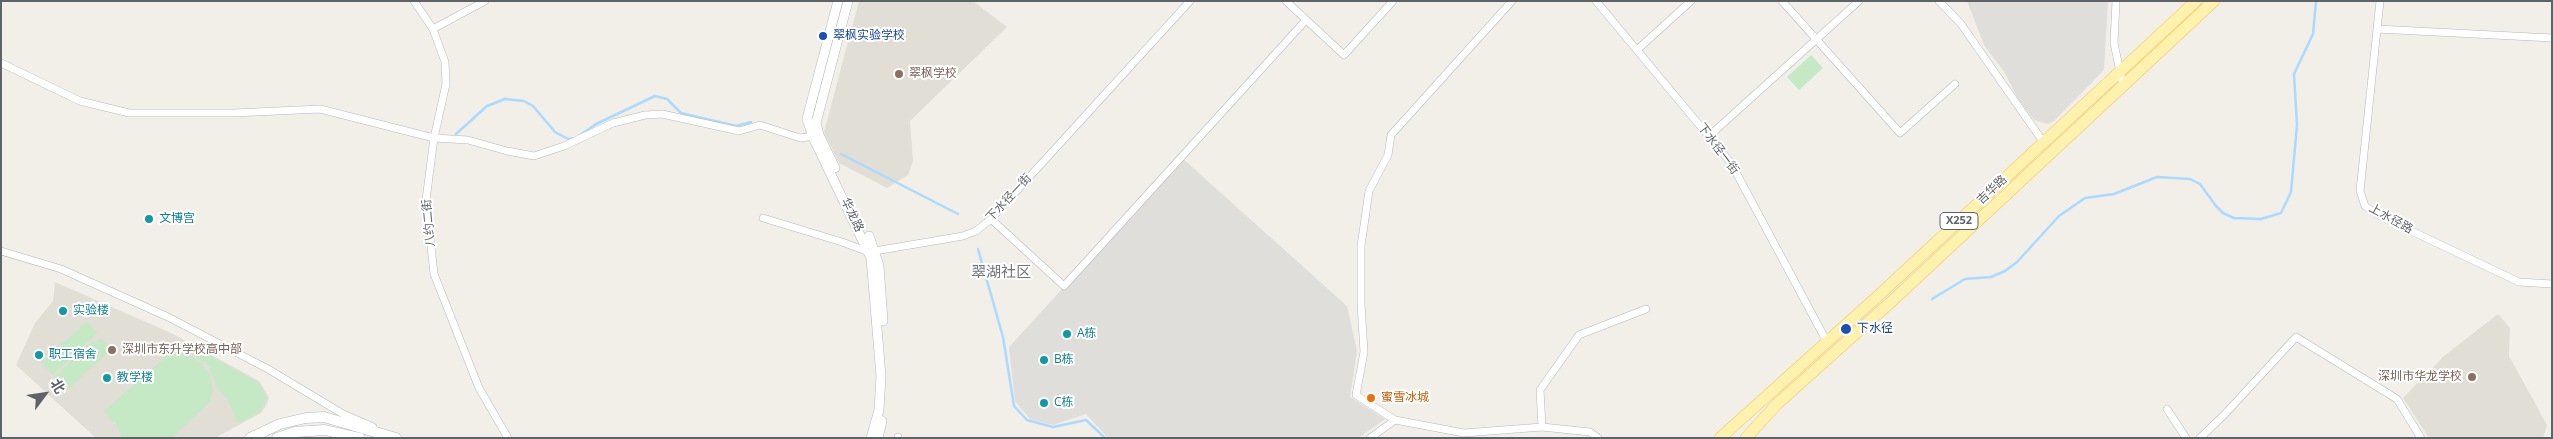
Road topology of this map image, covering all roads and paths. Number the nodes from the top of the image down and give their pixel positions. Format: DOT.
graph roads {
  1 [pos="414,1"];
  2 [pos="485,1"];
  3 [pos="838,1"];
  4 [pos="1190,1"];
  5 [pos="1286,1"];
  6 [pos="1393,1"];
  7 [pos="1512,1"];
  8 [pos="1596,1"];
  9 [pos="1691,1"];
  10 [pos="1782,1"];
  11 [pos="1859,1"];
  12 [pos="1939,1"];
  13 [pos="2116,1"];
  14 [pos="2196,1"];
  15 [pos="2214,1"];
  16 [pos="2380,1"];
  17 [pos="846,4"];
  18 [pos="1306,20"];
  19 [pos="432,29"];
  20 [pos="2377,29"];
  21 [pos="2552,38"];
  22 [pos="1816,39"];
  23 [pos="1638,49"];
  24 [pos="1,63"];
  25 [pos="2120,72"];
  26 [pos="1954,84"];
  27 [pos="2122,86"];
  28 [pos="816,136"];
  29 [pos="1709,136"];
  30 [pos="434,138"];
  31 [pos="2044,143"];
  32 [pos="763,218"];
  33 [pos="991,219"];
  34 [pos="1,251"];
  35 [pos="872,252"];
  36 [pos="2552,284"];
  37 [pos="1646,309"];
  38 [pos="1827,342"];
  39 [pos="2167,409"];
  40 [pos="1395,420"];
  41 [pos="1542,427"];
  42 [pos="1378,435"];
  43 [pos="250,438"];
  44 [pos="277,438"];
  45 [pos="360,438"];
  46 [pos="396,438"];
  47 [pos="508,438"];
  48 [pos="871,438"];
  49 [pos="878,438"];
  50 [pos="1370,438"];
  51 [pos="1598,438"];
  52 [pos="1720,438"];
  53 [pos="1746,438"];
  54 [pos="2186,438"];
  55 [pos="2200,438"];
  56 [pos="2421,438"];
  1 -- 19 [label="street, 八约二街"];
  2 -- 19 [label="street"];
  3 -- 28 [label="street, 华龙路"];
  4 -- 33 [label="street, 下水径一街"];
  5 -- 18 [label="street"];
  6 -- 18 [label="street"];
  7 -- 40 [label="street"];
  8 -- 23 [label="street, 下水径一街"];
  9 -- 23 [label="street"];
  10 -- 22 [label="street"];
  11 -- 22 [label="street"];
  12 -- 31 [label="street"];
  13 -- 25 [label="street"];
  14 -- 25 [label="main road, 吉华路 / X252"];
  15 -- 27 [label="main road, 吉华路 / X252"];
  16 -- 20 [label="street, 上水径路"];
  17 -- 28 [label="street, 华龙路"];
  18 -- 33 [label="street"];
  19 -- 30 [label="street, 八约二街"];
  20 -- 21 [label="street"];
  20 -- 36 [label="street, 上水径路"];
  22 -- 26 [label="street"];
  22 -- 29 [label="street"];
  23 -- 29 [label="street, 下水径一街"];
  24 -- 30 [label="street"];
  25 -- 27 [label="street"];
  25 -- 31 [label="main road, 吉华路 / X252"];
  27 -- 53 [label="main road, 吉华路 / X252"];
  28 -- 30 [label="street"];
  28 -- 35 [label="street, 华龙路"];
  29 -- 38 [label="street, 下水径一街"];
  30 -- 47 [label="street, 八约二街"];
  31 -- 38 [label="main road, 吉华路 / X252"];
  32 -- 35 [label="street, 下水径一街"];
  33 -- 35 [label="street, 下水径一街"];
  34 -- 46 [label="street"];
  35 -- 48 [label="street, 华龙路"];
  35 -- 49 [label="street, 华龙路"];
  37 -- 41 [label="street"];
  38 -- 52 [label="main road, 吉华路 / X252"];
  39 -- 54 [label="street"];
  40 -- 41 [label="street"];
  40 -- 42 [label="street"];
  41 -- 51 [label="street"];
  42 -- 50 [label="street"];
  43 -- 46 [label="main road"];
  44 -- 45 [label="main road"];
  55 -- 56 [label="street"];
}
